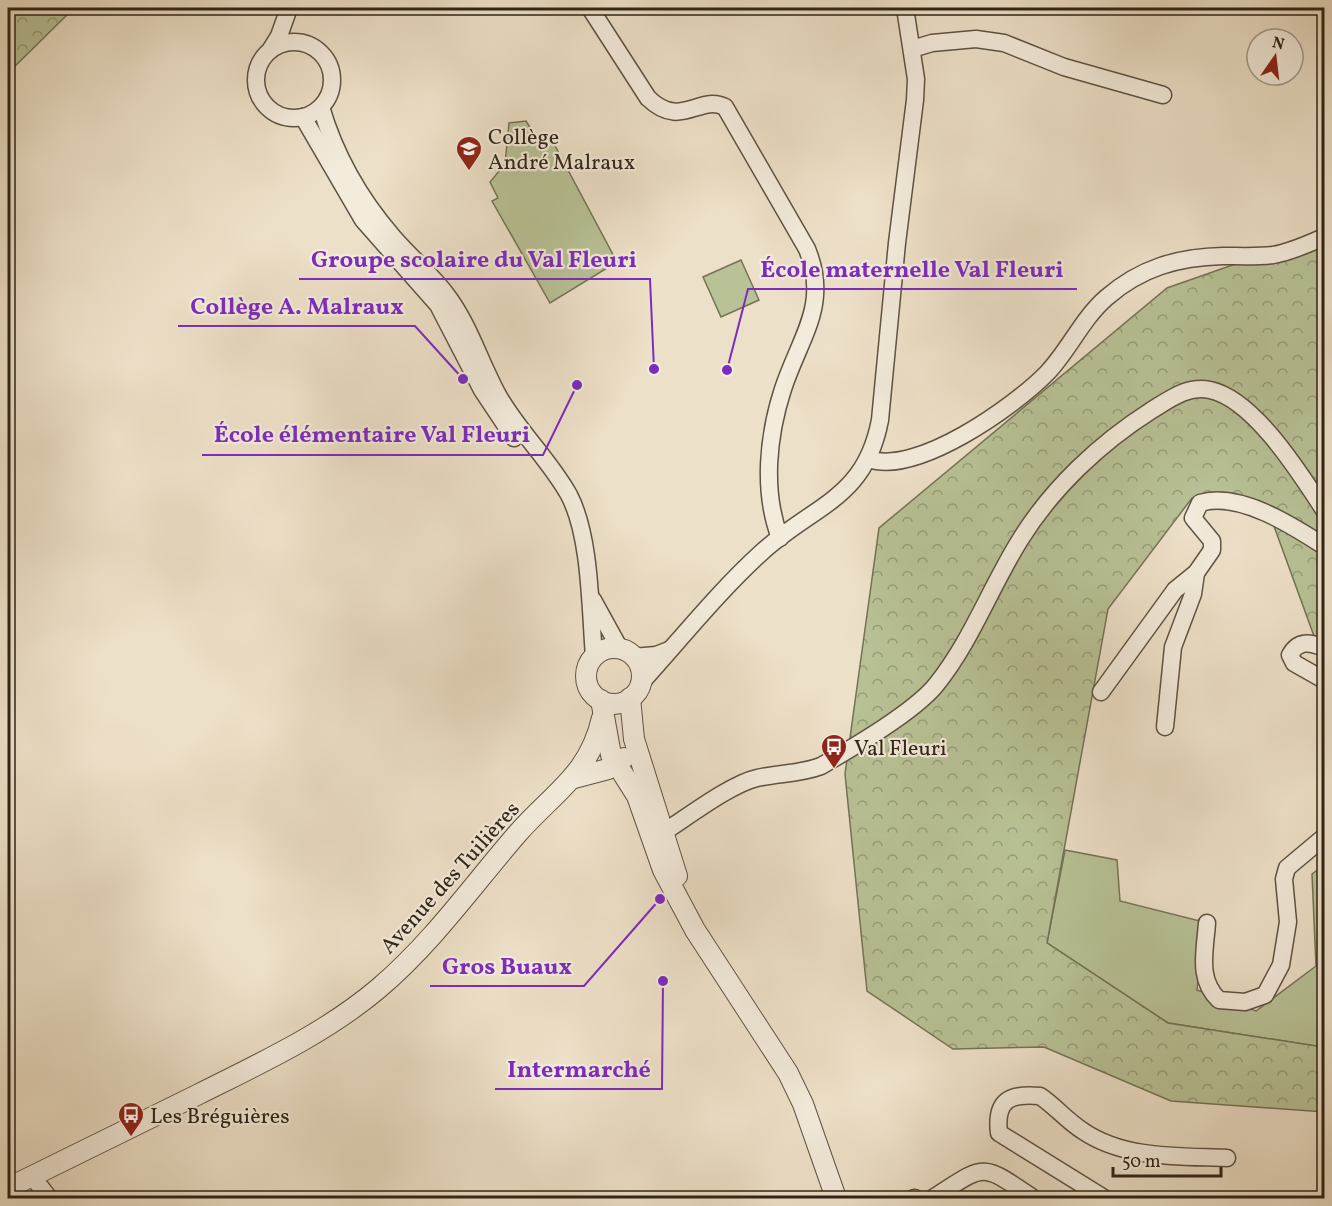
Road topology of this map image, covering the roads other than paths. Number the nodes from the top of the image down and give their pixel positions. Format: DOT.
graph roads {
  1 [pos="290,8"];
  2 [pos="590,8"];
  3 [pos="905,8"];
  4 [pos="309,45"];
  5 [pos="912,48"];
  6 [pos="272,49"];
  7 [pos="1163,95"];
  8 [pos="321,107"];
  9 [pos="303,117"];
  10 [pos="1324,237"];
  11 [pos="869,459"];
  12 [pos="1324,510"];
  13 [pos="575,515"];
  14 [pos="780,538"];
  15 [pos="1324,546"];
  16 [pos="1196,573"];
  17 [pos="590,595"];
  18 [pos="1324,648"];
  19 [pos="670,650"];
  20 [pos="627,653"];
  21 [pos="594,656"];
  22 [pos="1324,680"];
  23 [pos="635,691"];
  24 [pos="1101,692"];
  25 [pos="602,709"];
  26 [pos="1165,727"];
  27 [pos="634,740"];
  28 [pos="616,765"];
  29 [pos="574,778"];
  30 [pos="657,834"];
  31 [pos="1324,837"];
  32 [pos="1207,923"];
  33 [pos="1227,1158"];
  34 [pos="32,1176"];
  35 [pos="8,1188"];
  36 [pos="49,1198"];
  37 [pos="836,1198"];
  38 [pos="933,1198"];
  39 [pos="1033,1198"];
  40 [pos="1104,1198"];
  1 -- 4 [label="street"];
  1 -- 6 [label="street"];
  2 -- 14 [label="street"];
  3 -- 5 [label="street"];
  4 -- 6 [label="street"];
  4 -- 8 [label="street"];
  5 -- 7 [label="street"];
  5 -- 11 [label="street"];
  6 -- 9 [label="street"];
  8 -- 9 [label="street"];
  8 -- 13 [label="street"];
  9 -- 13 [label="street"];
  10 -- 11 [label="street"];
  11 -- 14 [label="street"];
  12 -- 30 [label="street"];
  13 -- 17 [label="street"];
  14 -- 19 [label="street"];
  15 -- 16 [label="street"];
  16 -- 24 [label="street"];
  16 -- 26 [label="street"];
  17 -- 20 [label="street"];
  17 -- 21 [label="street"];
  18 -- 22 [label="street"];
  19 -- 20 [label="street"];
  19 -- 23 [label="street"];
  20 -- 21 [label="street"];
  20 -- 23 [label="street"];
  21 -- 25 [label="street"];
  23 -- 25 [label="street"];
  23 -- 27 [label="street"];
  25 -- 28 [label="street"];
  25 -- 29 [label="street, Avenue des Tuilières"];
  27 -- 28 [label="street"];
  27 -- 30 [label="street"];
  28 -- 29 [label="street, Avenue des Tuilières"];
  28 -- 30 [label="street"];
  29 -- 34 [label="street, Avenue des Tuilières"];
  30 -- 37 [label="street"];
  31 -- 32 [label="street"];
  33 -- 40 [label="street"];
  34 -- 35 [label="street, Avenue des Tuilières"];
  34 -- 36 [label="street"];
  38 -- 39 [label="street"];
}
